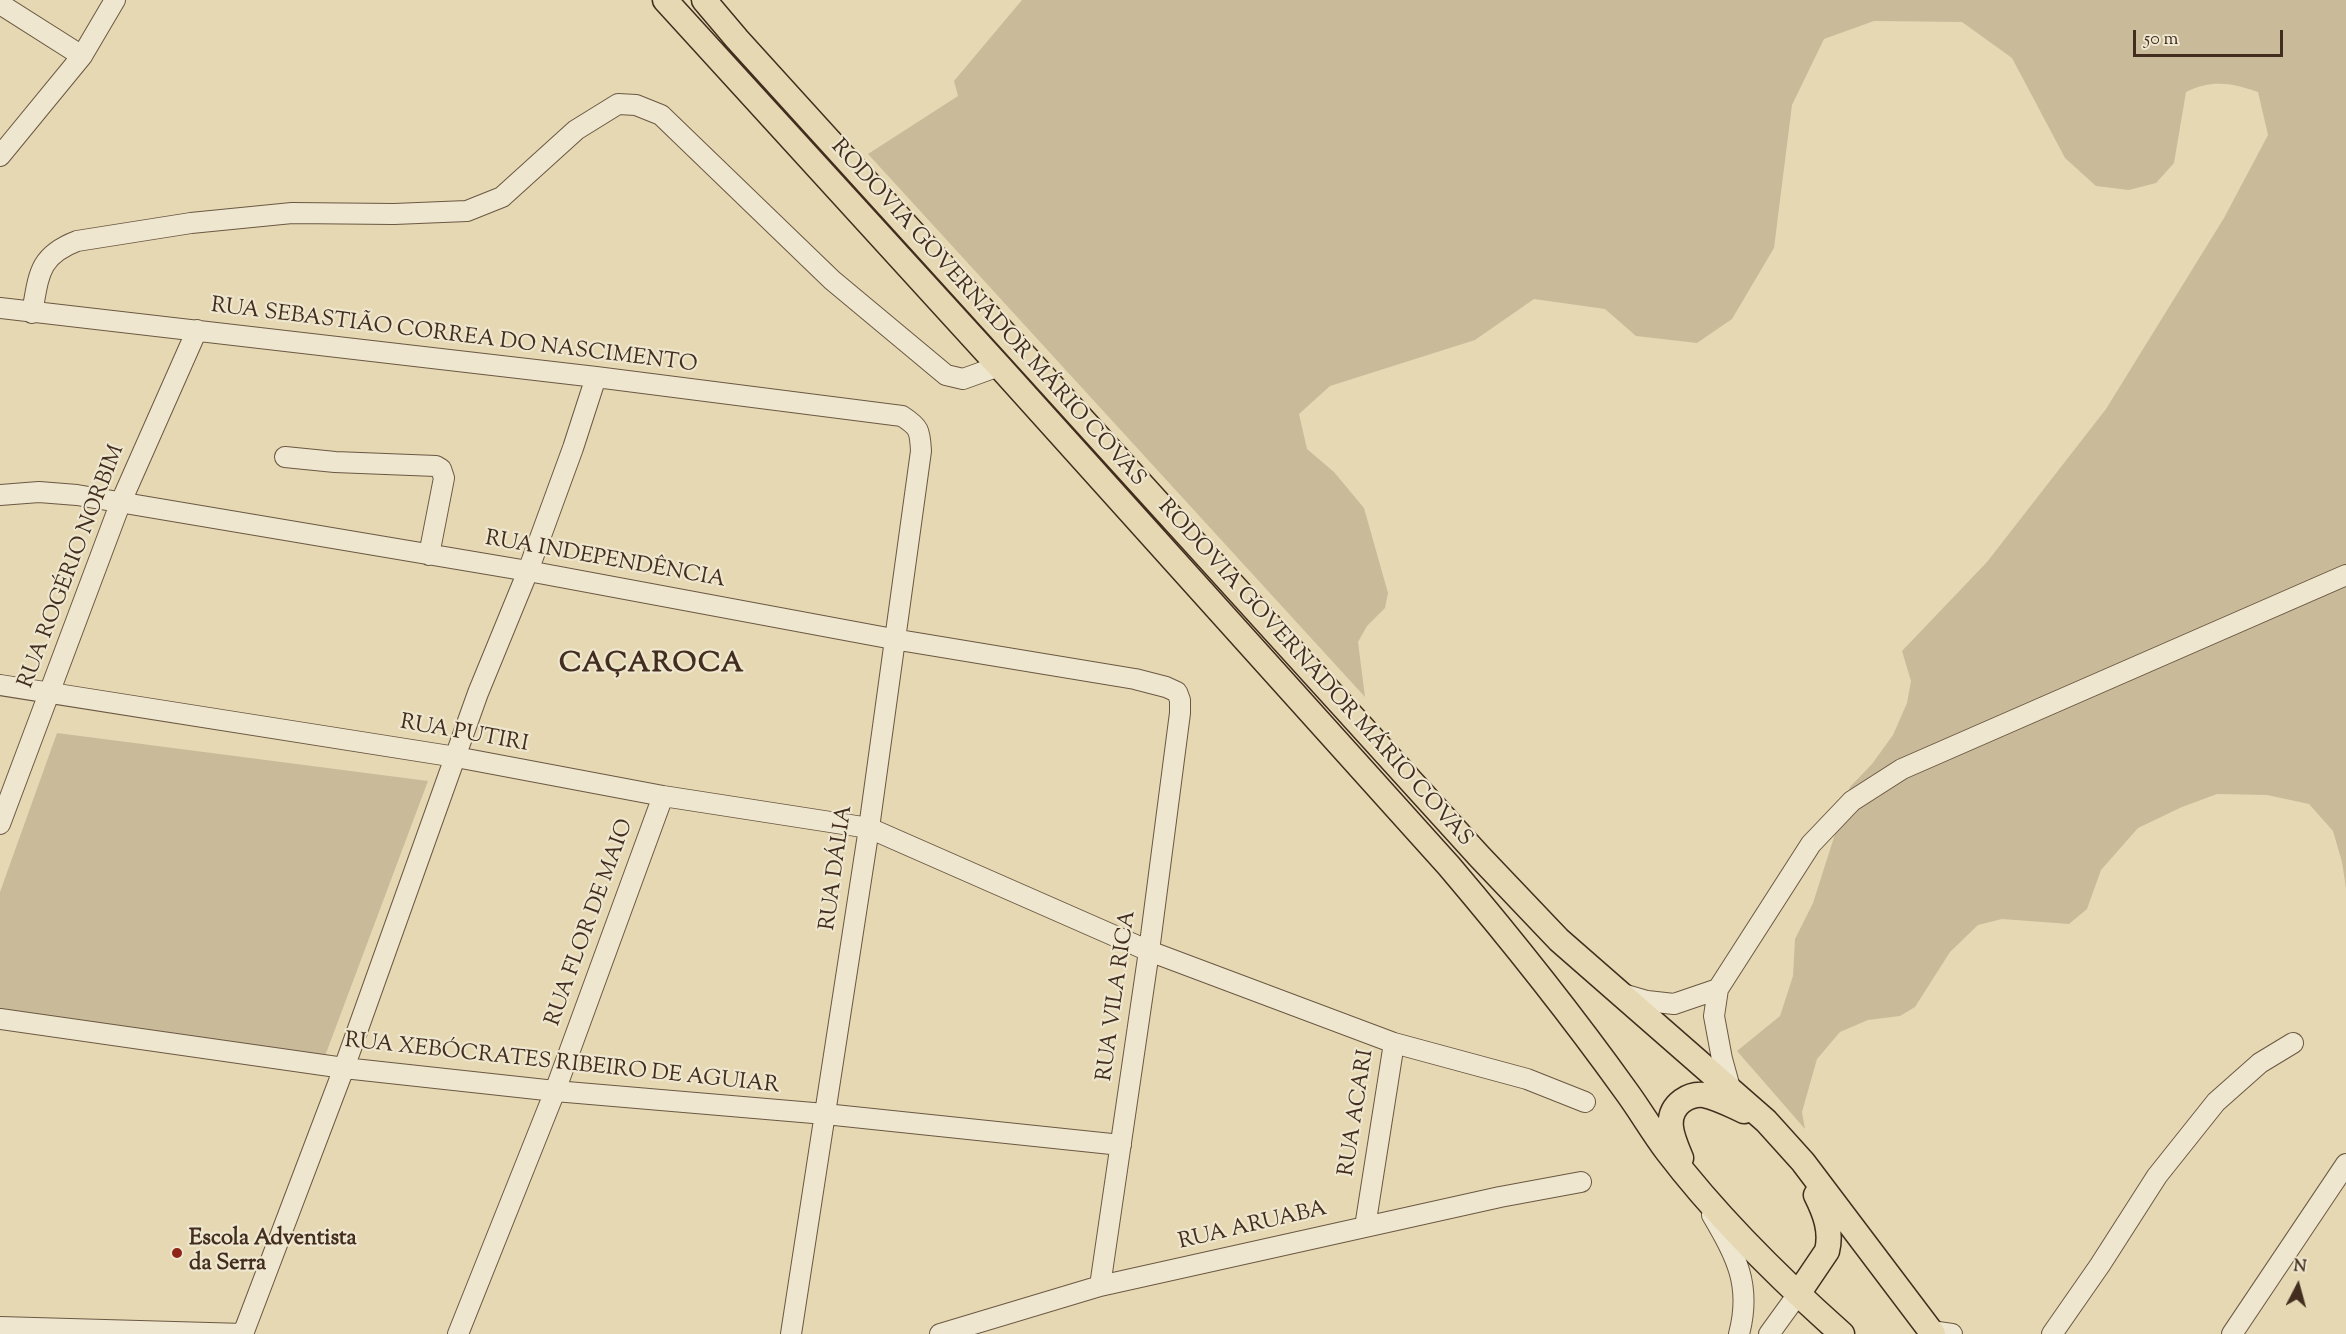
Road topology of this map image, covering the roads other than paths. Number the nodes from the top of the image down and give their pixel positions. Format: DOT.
graph roads {
  1 [pos="115,0"];
  2 [pos="665,0"];
  3 [pos="705,0"];
  4 [pos="0,4"];
  5 [pos="82,56"];
  6 [pos="0,156"];
  7 [pos="0,308"];
  8 [pos="33,313"];
  9 [pos="197,330"];
  10 [pos="999,366"];
  11 [pos="596,377"];
  12 [pos="902,416"];
  13 [pos="285,457"];
  14 [pos="0,495"];
  15 [pos="120,504"];
  16 [pos="429,555"];
  17 [pos="528,571"];
  18 [pos="2346,575"];
  19 [pos="893,639"];
  20 [pos="0,685"];
  21 [pos="51,692"];
  22 [pos="1180,713"];
  23 [pos="456,757"];
  24 [pos="663,796"];
  25 [pos="0,824"];
  26 [pos="869,828"];
  27 [pos="1149,951"];
  28 [pos="1718,989"];
  29 [pos="1617,992"];
  30 [pos="0,1019"];
  31 [pos="1394,1043"];
  32 [pos="2293,1043"];
  33 [pos="344,1068"];
  34 [pos="1730,1088"];
  35 [pos="555,1091"];
  36 [pos="1585,1102"];
  37 [pos="825,1114"];
  38 [pos="1766,1121"];
  39 [pos="1121,1145"];
  40 [pos="1803,1162"];
  41 [pos="2346,1164"];
  42 [pos="1692,1181"];
  43 [pos="1581,1182"];
  44 [pos="1365,1227"];
  45 [pos="1100,1287"];
  46 [pos="1798,1294"];
  47 [pos="0,1328"];
  48 [pos="1939,1333"];
  49 [pos="243,1334"];
  50 [pos="458,1334"];
  51 [pos="791,1334"];
  52 [pos="940,1334"];
  53 [pos="1739,1334"];
  54 [pos="1769,1334"];
  55 [pos="1842,1334"];
  56 [pos="2052,1334"];
  57 [pos="2232,1334"];
  1 -- 5 [label="street"];
  2 -- 10 [label="main road, RODOVIA GOVERNADOR MÁRIO COVAS"];
  3 -- 29 [label="main road, RODOVIA GOVERNADOR MÁRIO COVAS"];
  4 -- 5 [label="street"];
  5 -- 6 [label="street"];
  7 -- 8 [label="street, RUA SEBASTIÃO CORREA DO NASCIMENTO"];
  8 -- 9 [label="street, RUA SEBASTIÃO CORREA DO NASCIMENTO"];
  8 -- 10 [label="street"];
  9 -- 11 [label="street, RUA SEBASTIÃO CORREA DO NASCIMENTO"];
  9 -- 15 [label="street, RUA ROGÉRIO NORBIM"];
  10 -- 42 [label="main road, RODOVIA GOVERNADOR MÁRIO COVAS"];
  11 -- 12 [label="street, RUA SEBASTIÃO CORREA DO NASCIMENTO"];
  11 -- 17 [label="street"];
  12 -- 19 [label="street, RUA DÁLIA"];
  13 -- 16 [label="street"];
  14 -- 15 [label="street, RUA INDEPENDÊNCIA"];
  15 -- 16 [label="street, RUA INDEPENDÊNCIA"];
  15 -- 21 [label="street, RUA ROGÉRIO NORBIM"];
  16 -- 17 [label="street, RUA INDEPENDÊNCIA"];
  17 -- 19 [label="street, RUA INDEPENDÊNCIA"];
  17 -- 23 [label="street"];
  18 -- 28 [label="street"];
  19 -- 22 [label="street, RUA INDEPENDÊNCIA"];
  19 -- 26 [label="street, RUA DÁLIA"];
  20 -- 21 [label="street, RUA PUTIRI"];
  21 -- 23 [label="street, RUA PUTIRI"];
  21 -- 25 [label="street, RUA ROGÉRIO NORBIM"];
  22 -- 27 [label="street, RUA VILA RICA"];
  23 -- 24 [label="street, RUA PUTIRI"];
  23 -- 33 [label="street"];
  24 -- 26 [label="street, RUA PUTIRI"];
  24 -- 35 [label="street, RUA FLOR DE MAIO"];
  26 -- 27 [label="street, RUA PUTIRI"];
  26 -- 37 [label="street, RUA DÁLIA"];
  27 -- 31 [label="street, RUA PUTIRI"];
  27 -- 39 [label="street, RUA VILA RICA"];
  28 -- 29 [label="street"];
  28 -- 34 [label="street"];
  29 -- 34 [label="main road, RODOVIA GOVERNADOR MÁRIO COVAS"];
  30 -- 33 [label="street, RUA XEBÓCRATES RIBEIRO DE AGUIAR"];
  31 -- 36 [label="street, RUA PUTIRI"];
  31 -- 44 [label="street, RUA ACARI"];
  32 -- 56 [label="street"];
  33 -- 35 [label="street, RUA XEBÓCRATES RIBEIRO DE AGUIAR"];
  33 -- 49 [label="street"];
  34 -- 38 [label="main road, RODOVIA GOVERNADOR MÁRIO COVAS"];
  35 -- 37 [label="street, RUA XEBÓCRATES RIBEIRO DE AGUIAR"];
  35 -- 50 [label="street, RUA FLOR DE MAIO"];
  37 -- 39 [label="street, RUA XEBÓCRATES RIBEIRO DE AGUIAR"];
  37 -- 51 [label="street, RUA DÁLIA"];
  38 -- 40 [label="main road, RODOVIA GOVERNADOR MÁRIO COVAS"];
  38 -- 42 [label="main road"];
  39 -- 45 [label="street, RUA VILA RICA"];
  40 -- 46 [label="main road"];
  40 -- 48 [label="main road, RODOVIA GOVERNADOR MÁRIO COVAS"];
  41 -- 57 [label="street"];
  42 -- 46 [label="main road, RODOVIA GOVERNADOR MÁRIO COVAS"];
  42 -- 53 [label="street"];
  43 -- 44 [label="street, RUA ARUABA"];
  44 -- 45 [label="street, RUA ARUABA"];
  45 -- 52 [label="street, RUA ARUABA"];
  46 -- 54 [label="street"];
  46 -- 55 [label="main road, RODOVIA GOVERNADOR MÁRIO COVAS"];
  47 -- 49 [label="street"];
}
